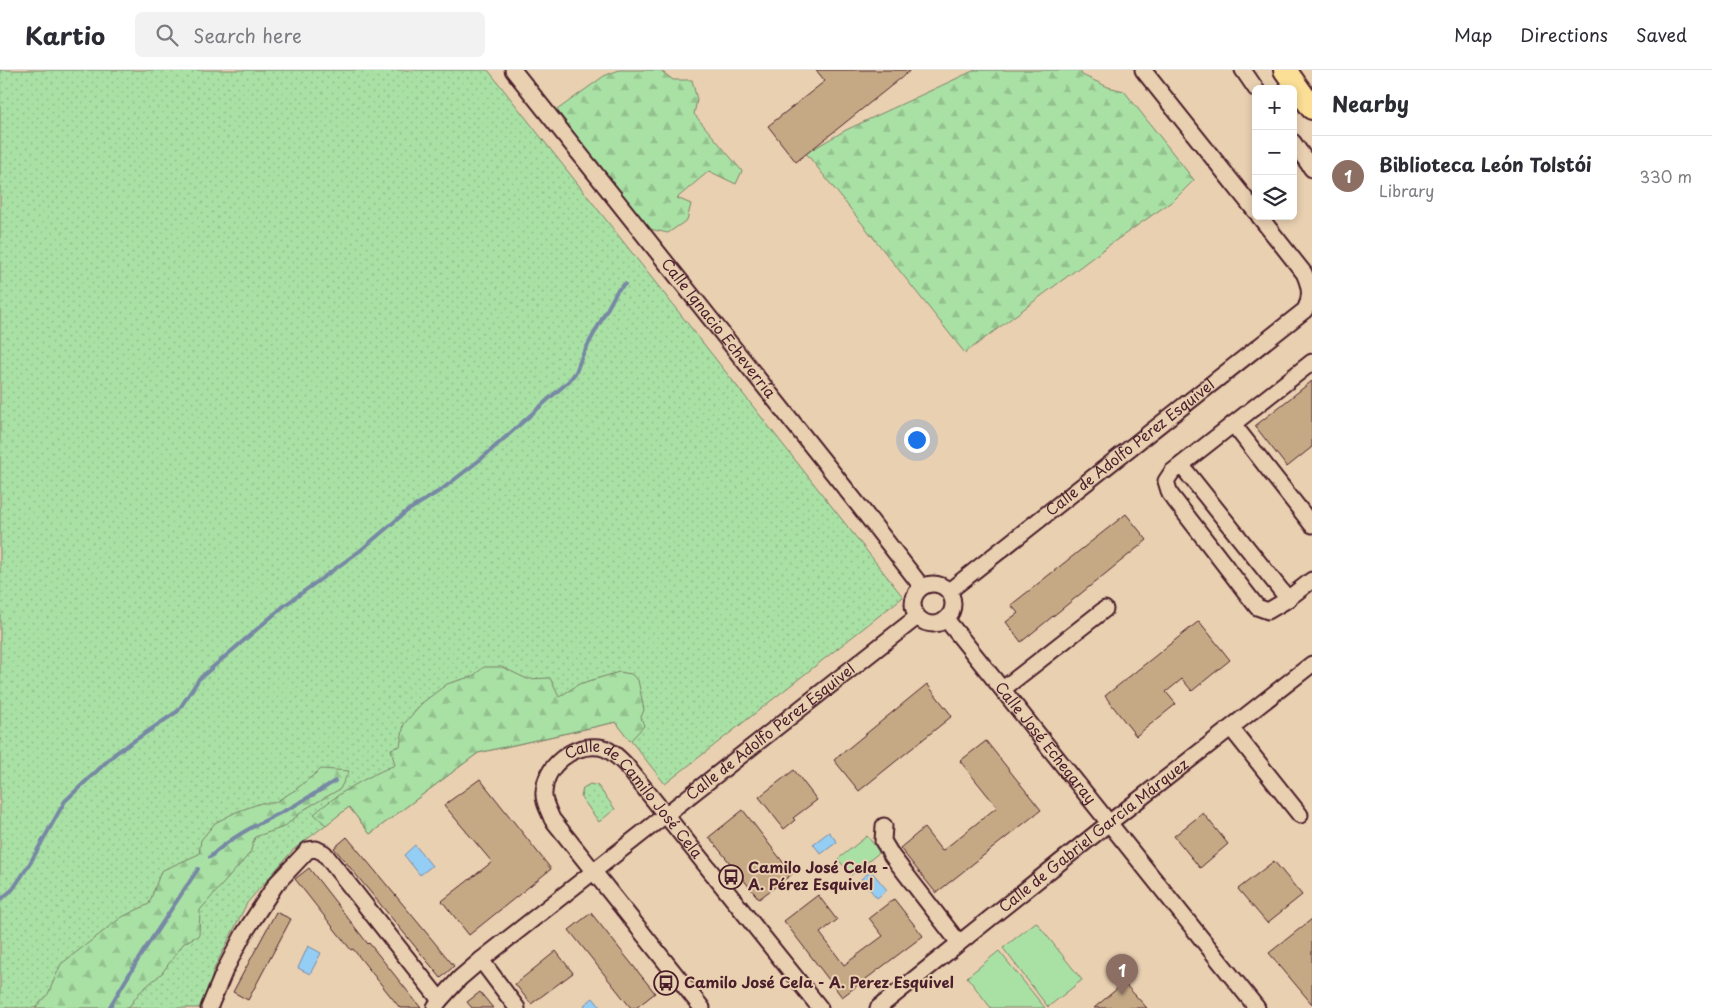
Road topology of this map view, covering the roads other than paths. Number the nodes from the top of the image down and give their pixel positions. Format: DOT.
graph roads {
  1 [pos="513,70"];
  2 [pos="1143,70"];
  3 [pos="1243,70"];
  4 [pos="1285,70"];
  5 [pos="1253,85"];
  6 [pos="1312,108"];
  7 [pos="1297,148"];
  8 [pos="1309,166"];
  9 [pos="1312,182"];
  10 [pos="1252,207"];
  11 [pos="1262,220"];
  12 [pos="1312,362"];
  13 [pos="1233,424"];
  14 [pos="1181,464"];
  15 [pos="1312,525"];
  16 [pos="1312,580"];
  17 [pos="922,587"];
  18 [pos="949,591"];
  19 [pos="1288,599"];
  20 [pos="1105,609"];
  21 [pos="918,617"];
  22 [pos="946,619"];
  23 [pos="1312,664"];
  24 [pos="1004,689"];
  25 [pos="1231,728"];
  26 [pos="666,815"];
  27 [pos="1300,815"];
  28 [pos="1108,823"];
  29 [pos="884,826"];
  30 [pos="595,872"];
  31 [pos="959,943"];
  32 [pos="481,960"];
  33 [pos="437,1004"];
  34 [pos="209,1008"];
  35 [pos="517,1008"];
  36 [pos="702,1008"];
  37 [pos="820,1008"];
  38 [pos="878,1008"];
  39 [pos="1257,1008"];
  1 -- 17 [label="street, Calle Ignacio Echeverría"];
  2 -- 10 [label="street"];
  3 -- 5 [label="street"];
  4 -- 6 [label="highway"];
  7 -- 8 [label="street"];
  8 -- 9 [label="street"];
  11 -- 18 [label="street, Calle de Adolfo Pérez Esquivel"];
  12 -- 13 [label="street"];
  13 -- 14 [label="street"];
  13 -- 15 [label="street"];
  14 -- 19 [label="street"];
  14 -- 19 [label="street"];
  16 -- 19 [label="street"];
  17 -- 18 [label="street"];
  17 -- 21 [label="street"];
  18 -- 22 [label="street"];
  20 -- 24 [label="street"];
  21 -- 22 [label="street"];
  21 -- 26 [label="street, Calle de Adolfo Pérez Esquivel"];
  22 -- 24 [label="street, Calle José Echegaray"];
  23 -- 25 [label="street, Calle de Gabriel García Márquez"];
  24 -- 28 [label="street, Calle José Echegaray"];
  25 -- 27 [label="street"];
  25 -- 28 [label="street, Calle de Gabriel García Márquez"];
  26 -- 30 [label="street, Calle de Adolfo Pérez Esquivel"];
  26 -- 30 [label="street, Calle de Camilo José Cela"];
  26 -- 37 [label="street, Calle de Camilo José Cela"];
  28 -- 31 [label="street, Calle de Gabriel García Márquez"];
  28 -- 39 [label="street, Calle José Echegaray"];
  29 -- 31 [label="street"];
  30 -- 32 [label="street, Calle de Adolfo Pérez Esquivel"];
  30 -- 36 [label="street, Calle de Camilo José Cela"];
  31 -- 38 [label="street, Calle de Gabriel García Márquez"];
  32 -- 33 [label="street, Calle de Adolfo Pérez Esquivel"];
  32 -- 35 [label="street"];
  33 -- 34 [label="street, Calle de Adolfo Pérez Esquivel"];
}
